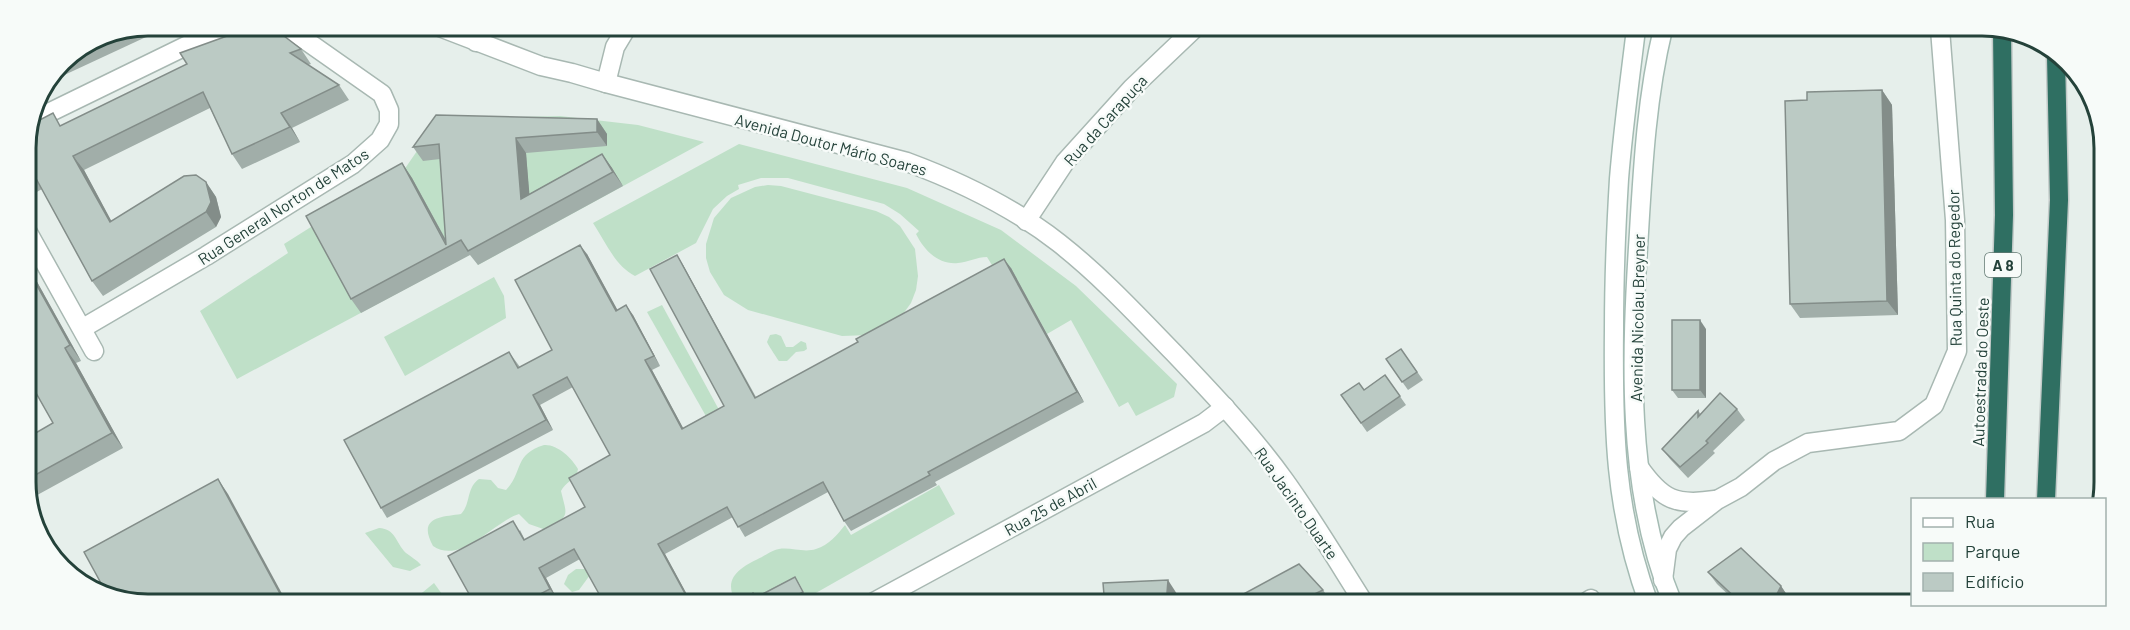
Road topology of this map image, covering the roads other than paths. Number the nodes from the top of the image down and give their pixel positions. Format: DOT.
graph roads {
  1 [pos="213,36"];
  2 [pos="306,36"];
  3 [pos="461,36"];
  4 [pos="480,36"];
  5 [pos="622,36"];
  6 [pos="1187,36"];
  7 [pos="1635,36"];
  8 [pos="1661,36"];
  9 [pos="1941,36"];
  10 [pos="2002,38"];
  11 [pos="476,42"];
  12 [pos="2056,64"];
  13 [pos="606,84"];
  14 [pos="41,117"];
  15 [pos="1026,221"];
  16 [pos="36,246"];
  17 [pos="83,328"];
  18 [pos="94,351"];
  19 [pos="1225,407"];
  20 [pos="1639,467"];
  21 [pos="1995,498"];
  22 [pos="2046,498"];
  23 [pos="1717,500"];
  24 [pos="1663,580"];
  25 [pos="889,594"];
  26 [pos="1358,594"];
  27 [pos="1646,594"];
  28 [pos="1669,594"];
  1 -- 14 [label="street"];
  2 -- 17 [label="street, Rua General Norton de Matos"];
  3 -- 11 [label="street, Avenida Doutor Mário Soares"];
  4 -- 11 [label="street"];
  5 -- 13 [label="street"];
  6 -- 15 [label="street, Rua da Carapuça"];
  7 -- 27 [label="street, Avenida Nicolau Breyner"];
  8 -- 20 [label="street, Avenida Nicolau Breyner"];
  9 -- 23 [label="street, Rua Quinta do Regedor"];
  10 -- 21 [label="highway, Autoestrada do Oeste / A 8"];
  11 -- 13 [label="street, Avenida Doutor Mário Soares"];
  12 -- 22 [label="highway"];
  13 -- 15 [label="street, Avenida Doutor Mário Soares"];
  15 -- 19 [label="street, Avenida Doutor Mário Soares"];
  16 -- 17 [label="street"];
  17 -- 18 [label="street"];
  19 -- 25 [label="street, Rua 25 de Abril"];
  19 -- 26 [label="street, Rua Jacinto Duarte"];
  20 -- 23 [label="street, Rua Quinta do Regedor"];
  20 -- 24 [label="street, Avenida Nicolau Breyner"];
  23 -- 24 [label="street, Rua Quinta do Regedor"];
  24 -- 28 [label="street, Avenida Nicolau Breyner"];
}
